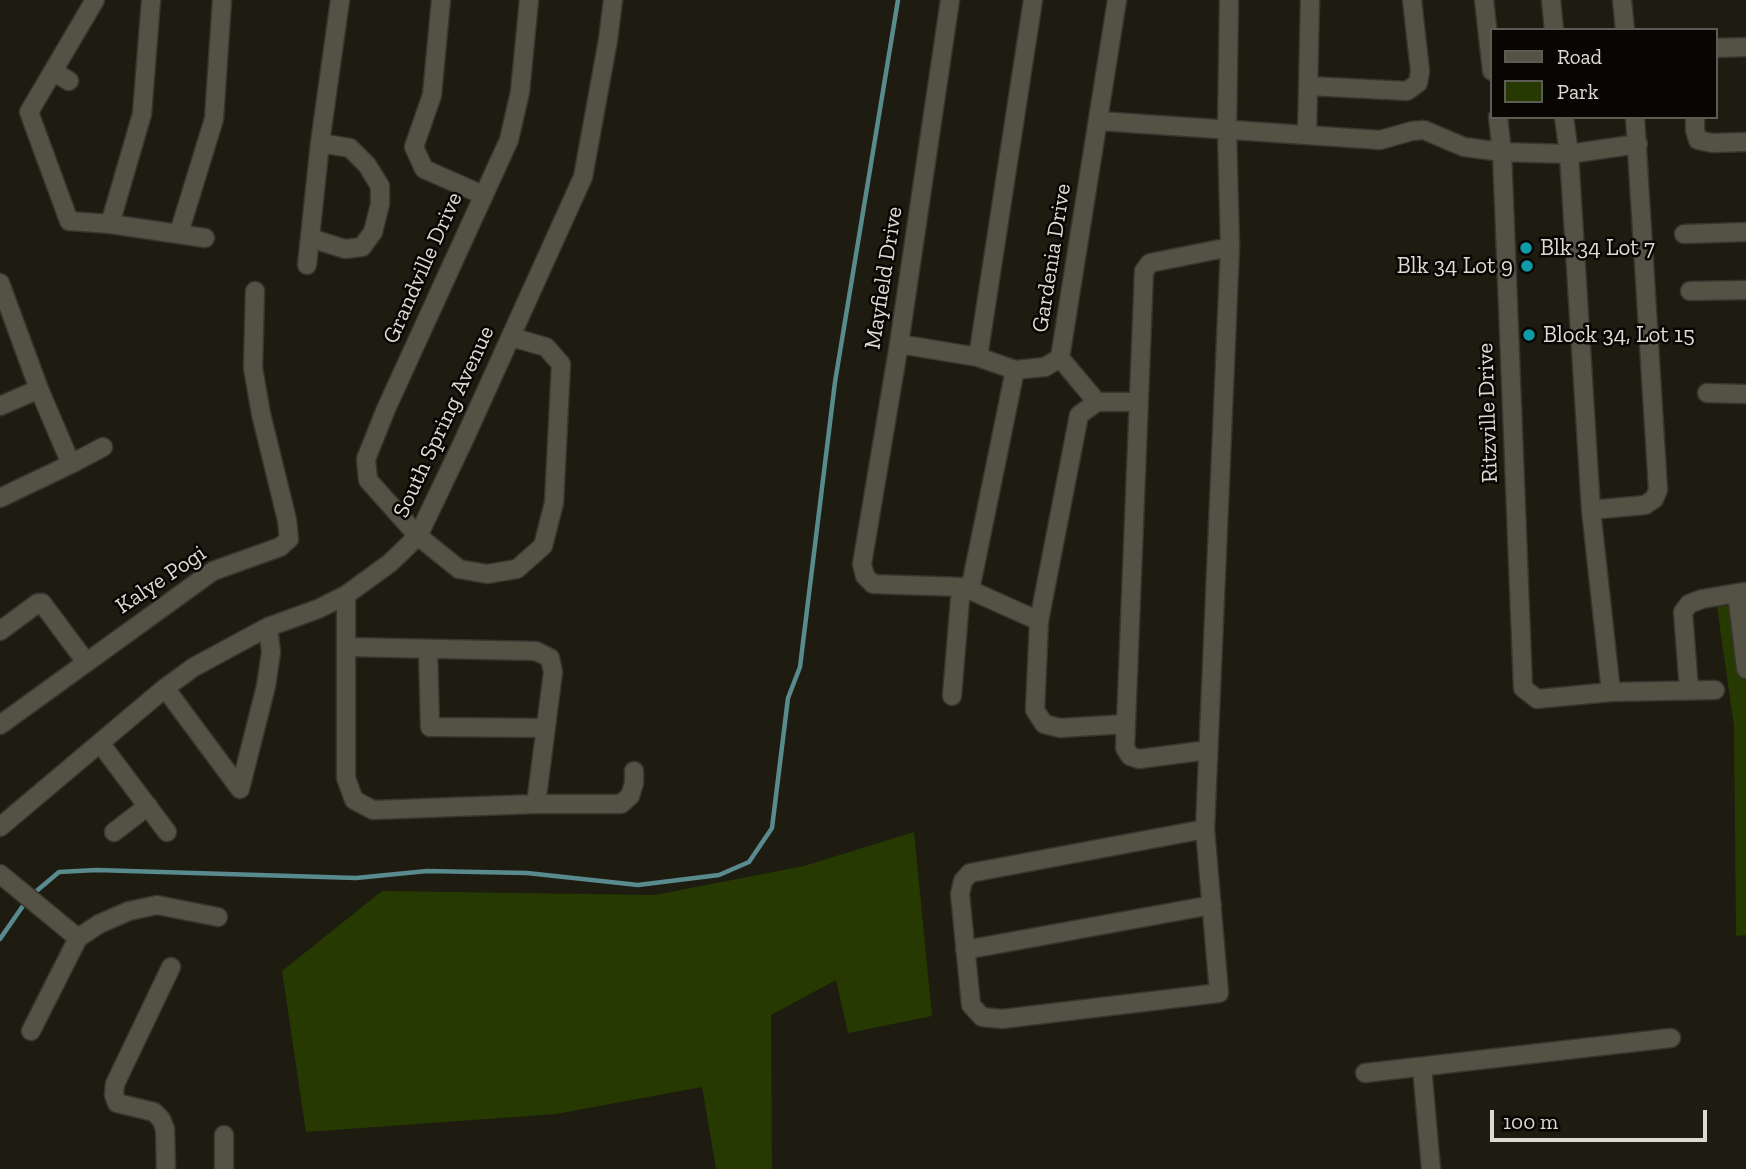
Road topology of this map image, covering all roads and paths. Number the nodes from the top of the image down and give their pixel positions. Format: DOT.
graph roads {
  1 [pos="95,0"];
  2 [pos="151,0"];
  3 [pos="222,0"];
  4 [pos="340,0"];
  5 [pos="442,0"];
  6 [pos="529,0"];
  7 [pos="613,0"];
  8 [pos="950,0"];
  9 [pos="1033,0"];
  10 [pos="1116,0"];
  11 [pos="1228,0"];
  12 [pos="1310,0"];
  13 [pos="1412,0"];
  14 [pos="1484,0"];
  15 [pos="1551,0"];
  16 [pos="1622,0"];
  17 [pos="1554,28"];
  18 [pos="1625,28"];
  19 [pos="1746,47"];
  20 [pos="1718,48"];
  21 [pos="1490,53"];
  22 [pos="53,71"];
  23 [pos="69,81"];
  24 [pos="1309,86"];
  25 [pos="1498,119"];
  26 [pos="1564,119"];
  27 [pos="1635,119"];
  28 [pos="1695,119"];
  29 [pos="1098,121"];
  30 [pos="1227,131"];
  31 [pos="1307,134"];
  32 [pos="1746,142"];
  33 [pos="320,143"];
  34 [pos="1638,144"];
  35 [pos="1502,152"];
  36 [pos="1569,154"];
  37 [pos="483,195"];
  38 [pos="110,224"];
  39 [pos="1746,232"];
  40 [pos="179,233"];
  41 [pos="1684,234"];
  42 [pos="205,238"];
  43 [pos="310,238"];
  44 [pos="1230,247"];
  45 [pos="307,265"];
  46 [pos="0,283"];
  47 [pos="1746,290"];
  48 [pos="1690,291"];
  49 [pos="255,292"];
  50 [pos="512,337"];
  51 [pos="899,344"];
  52 [pos="978,357"];
  53 [pos="1060,358"];
  54 [pos="1014,370"];
  55 [pos="39,389"];
  56 [pos="1707,393"];
  57 [pos="1746,394"];
  58 [pos="1097,402"];
  59 [pos="1138,402"];
  60 [pos="0,406"];
  61 [pos="103,447"];
  62 [pos="71,464"];
  63 [pos="0,498"];
  64 [pos="1591,510"];
  65 [pos="418,536"];
  66 [pos="965,589"];
  67 [pos="1742,592"];
  68 [pos="346,595"];
  69 [pos="1039,621"];
  70 [pos="268,627"];
  71 [pos="0,631"];
  72 [pos="346,647"];
  73 [pos="428,649"];
  74 [pos="86,662"];
  75 [pos="1746,669"];
  76 [pos="165,688"];
  77 [pos="1715,690"];
  78 [pos="1689,691"];
  79 [pos="1611,692"];
  80 [pos="952,696"];
  81 [pos="1126,724"];
  82 [pos="0,725"];
  83 [pos="545,728"];
  84 [pos="100,743"];
  85 [pos="1208,750"];
  86 [pos="634,771"];
  87 [pos="536,804"];
  88 [pos="148,806"];
  89 [pos="0,827"];
  90 [pos="1205,828"];
  91 [pos="114,832"];
  92 [pos="167,832"];
  93 [pos="0,874"];
  94 [pos="1212,905"];
  95 [pos="218,917"];
  96 [pos="78,938"];
  97 [pos="965,950"];
  98 [pos="172,967"];
  99 [pos="31,1031"];
  100 [pos="1671,1038"];
  101 [pos="1422,1067"];
  102 [pos="1365,1073"];
  103 [pos="224,1135"];
  104 [pos="166,1169"];
  105 [pos="224,1169"];
  106 [pos="1431,1169"];
  1 -- 22 [label="street"];
  2 -- 38 [label="street"];
  3 -- 40 [label="street"];
  4 -- 33 [label="street"];
  5 -- 37 [label="street"];
  6 -- 37 [label="street, Grandville Drive"];
  7 -- 50 [label="street, South Spring Avenue"];
  8 -- 51 [label="street, Mayfield Drive"];
  9 -- 52 [label="street"];
  10 -- 29 [label="street, Gardenia Drive"];
  11 -- 30 [label="street"];
  12 -- 24 [label="street"];
  13 -- 24 [label="street"];
  14 -- 21 [label="street"];
  15 -- 17 [label="street"];
  16 -- 18 [label="street"];
  19 -- 20 [label="street"];
  22 -- 23 [label="street"];
  22 -- 38 [label="street"];
  24 -- 31 [label="street"];
  25 -- 35 [label="street, Ritzville Drive"];
  26 -- 36 [label="street"];
  27 -- 34 [label="street"];
  28 -- 32 [label="street"];
  29 -- 30 [label="street"];
  29 -- 53 [label="street, Gardenia Drive"];
  30 -- 31 [label="street"];
  30 -- 44 [label="street"];
  31 -- 35 [label="street"];
  33 -- 43 [label="street"];
  33 -- 43 [label="street"];
  34 -- 36 [label="street"];
  34 -- 64 [label="street"];
  35 -- 36 [label="street"];
  35 -- 79 [label="street, Ritzville Drive"];
  36 -- 64 [label="street"];
  37 -- 65 [label="street, Grandville Drive"];
  38 -- 40 [label="street"];
  39 -- 41 [label="street"];
  40 -- 42 [label="street"];
  43 -- 45 [label="street"];
  44 -- 59 [label="street"];
  44 -- 85 [label="street"];
  46 -- 55 [label="street"];
  47 -- 48 [label="street"];
  49 -- 74 [label="street, Kalye Pogi"];
  50 -- 65 [label="street, South Spring Avenue"];
  50 -- 65 [label="street, Grandville Drive"];
  51 -- 52 [label="street, Gardenia Drive"];
  51 -- 66 [label="street, Mayfield Drive"];
  52 -- 54 [label="street, Gardenia Drive"];
  53 -- 54 [label="street, Gardenia Drive"];
  53 -- 58 [label="street"];
  54 -- 66 [label="street"];
  55 -- 60 [label="street"];
  55 -- 62 [label="street"];
  56 -- 57 [label="street"];
  58 -- 59 [label="street"];
  58 -- 69 [label="street"];
  59 -- 81 [label="street"];
  61 -- 62 [label="street"];
  62 -- 63 [label="street"];
  64 -- 79 [label="street"];
  65 -- 68 [label="street, South Spring Avenue"];
  66 -- 69 [label="street"];
  66 -- 80 [label="street"];
  67 -- 75 [label="street"];
  67 -- 78 [label="street"];
  68 -- 70 [label="street, South Spring Avenue"];
  68 -- 72 [label="street"];
  69 -- 81 [label="street"];
  70 -- 76 [label="street, South Spring Avenue"];
  70 -- 76 [label="street"];
  71 -- 74 [label="street"];
  72 -- 73 [label="street"];
  72 -- 87 [label="street"];
  73 -- 83 [label="street"];
  73 -- 83 [label="street"];
  74 -- 82 [label="street, Kalye Pogi"];
  76 -- 84 [label="street, South Spring Avenue"];
  77 -- 78 [label="street"];
  78 -- 79 [label="street"];
  81 -- 85 [label="street"];
  83 -- 87 [label="street"];
  84 -- 88 [label="street"];
  84 -- 89 [label="street, South Spring Avenue"];
  85 -- 90 [label="street"];
  86 -- 87 [label="street"];
  88 -- 91 [label="street"];
  88 -- 92 [label="street"];
  90 -- 94 [label="street"];
  90 -- 97 [label="street"];
  93 -- 96 [label="street"];
  94 -- 97 [label="street"];
  94 -- 97 [label="street"];
  95 -- 96 [label="street"];
  96 -- 99 [label="street"];
  98 -- 104 [label="street"];
  100 -- 101 [label="street"];
  101 -- 102 [label="street"];
  101 -- 106 [label="street"];
  103 -- 105 [label="street"];
}
